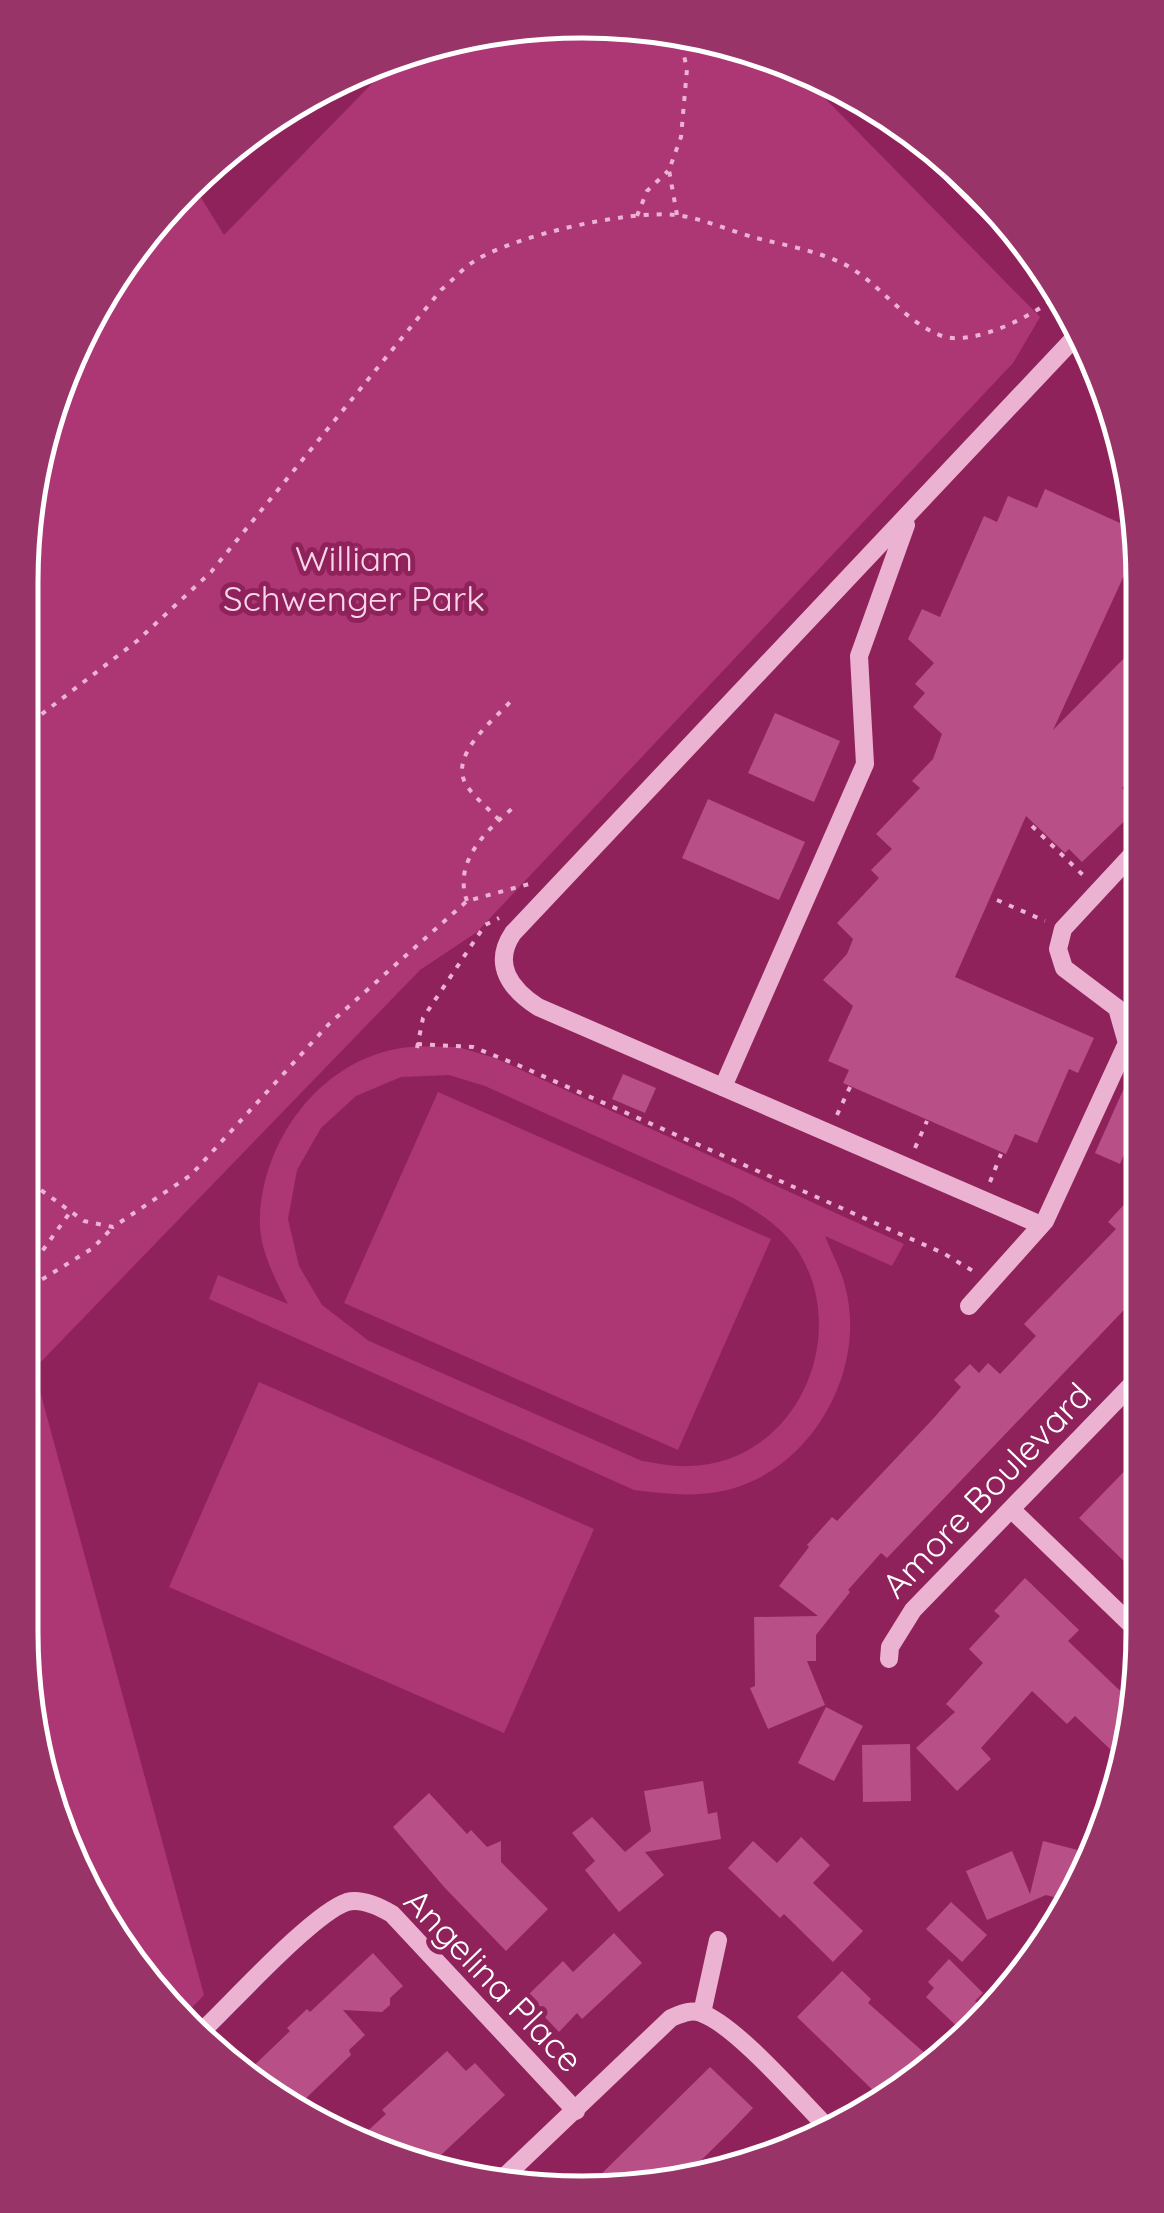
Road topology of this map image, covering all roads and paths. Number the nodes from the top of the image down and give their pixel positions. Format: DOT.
graph roads {
  1 [pos="682,47"];
  2 [pos="669,170"];
  3 [pos="677,215"];
  4 [pos="636,216"];
  5 [pos="1050,303"];
  6 [pos="1071,342"];
  7 [pos="910,515"];
  8 [pos="511,702"];
  9 [pos="38,717"];
  10 [pos="513,808"];
  11 [pos="499,820"];
  12 [pos="1032,826"];
  13 [pos="1126,861"];
  14 [pos="558,885"];
  15 [pos="1099,890"];
  16 [pos="468,900"];
  17 [pos="997,900"];
  18 [pos="524,922"];
  19 [pos="1063,928"];
  20 [pos="1126,1040"];
  21 [pos="1126,1045"];
  22 [pos="724,1087"];
  23 [pos="850,1088"];
  24 [pos="927,1121"];
  25 [pos="829,1133"];
  26 [pos="1001,1154"];
  27 [pos="906,1166"];
  28 [pos="38,1188"];
  29 [pos="982,1199"];
  30 [pos="71,1211"];
  31 [pos="1041,1225"];
  32 [pos="113,1226"];
  33 [pos="38,1258"];
  34 [pos="38,1282"];
  35 [pos="988,1285"];
  36 [pos="968,1306"];
  37 [pos="1126,1391"];
  38 [pos="1012,1510"];
  39 [pos="1126,1620"];
  40 [pos="888,1658"];
  41 [pos="718,1940"];
  42 [pos="702,2013"];
  43 [pos="208,2026"];
  44 [pos="576,2111"];
  45 [pos="820,2120"];
  46 [pos="511,2171"];
  1 -- 2 [label="path"];
  2 -- 3 [label="path"];
  2 -- 4 [label="path"];
  3 -- 4 [label="path"];
  3 -- 5 [label="path"];
  4 -- 9 [label="path"];
  6 -- 7 [label="street"];
  7 -- 14 [label="street"];
  7 -- 22 [label="street"];
  8 -- 11 [label="path"];
  10 -- 11 [label="path"];
  11 -- 16 [label="path"];
  12 -- 15 [label="path"];
  13 -- 15 [label="street"];
  14 -- 16 [label="path"];
  14 -- 18 [label="street"];
  15 -- 19 [label="street"];
  16 -- 32 [label="path"];
  17 -- 19 [label="path"];
  18 -- 22 [label="street"];
  18 -- 35 [label="path"];
  19 -- 20 [label="street"];
  21 -- 31 [label="street"];
  22 -- 25 [label="street"];
  23 -- 25 [label="path"];
  24 -- 27 [label="path"];
  25 -- 27 [label="street"];
  26 -- 29 [label="path"];
  27 -- 29 [label="street"];
  28 -- 30 [label="path"];
  29 -- 31 [label="street"];
  30 -- 32 [label="path"];
  30 -- 33 [label="path"];
  31 -- 35 [label="street"];
  32 -- 34 [label="path"];
  35 -- 36 [label="street"];
  37 -- 38 [label="street, Amore Boulevard"];
  38 -- 39 [label="street"];
  38 -- 40 [label="street, Amore Boulevard"];
  41 -- 42 [label="street"];
  42 -- 44 [label="street"];
  42 -- 45 [label="street"];
  43 -- 44 [label="street, Angelina Place"];
  44 -- 46 [label="street"];
}
